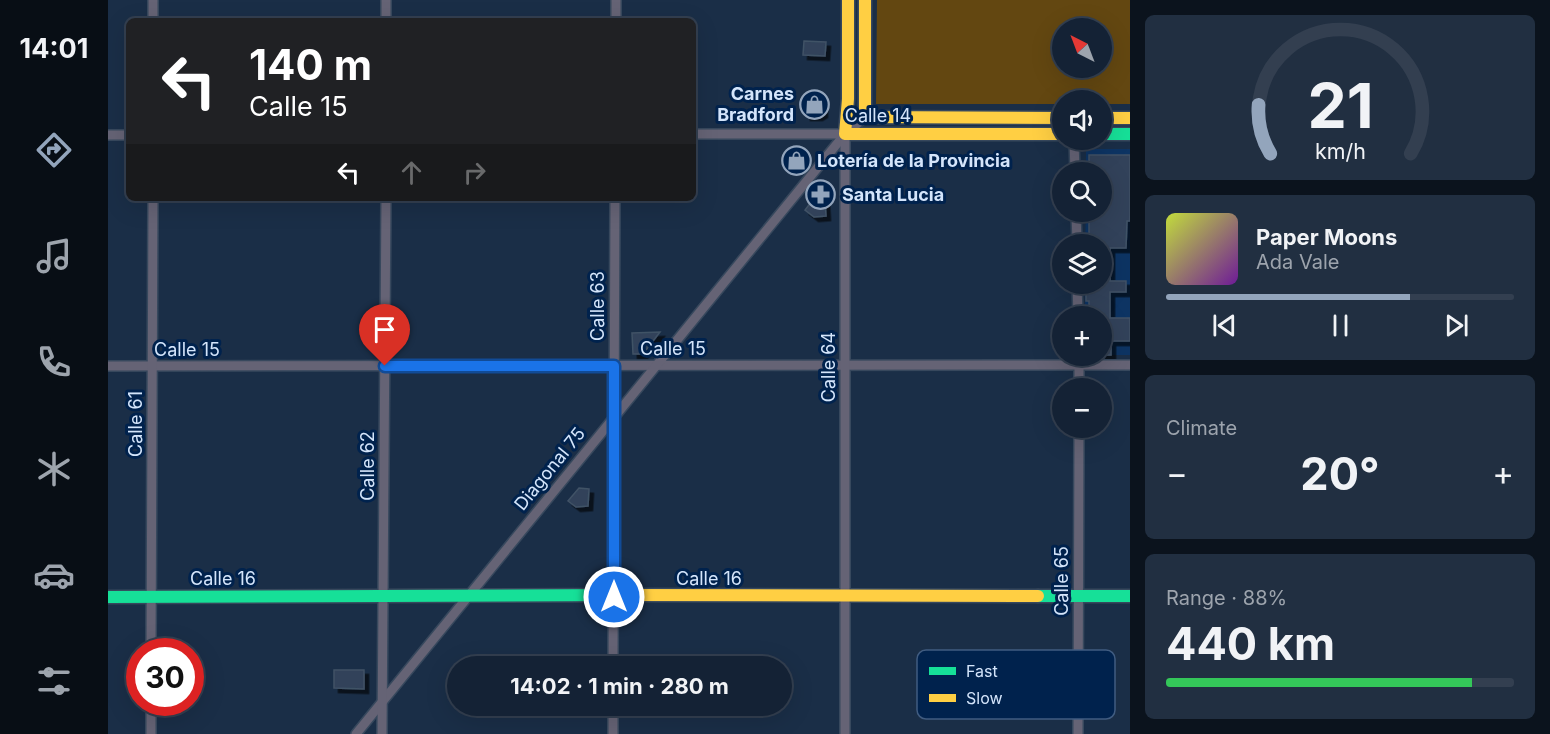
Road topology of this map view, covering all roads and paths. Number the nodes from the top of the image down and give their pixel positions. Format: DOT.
graph roads {
  1 [pos="153,0"];
  2 [pos="386,0"];
  3 [pos="616,0"];
  4 [pos="848,0"];
  5 [pos="865,0"];
  6 [pos="153,18"];
  7 [pos="386,18"];
  8 [pos="616,18"];
  9 [pos="865,117"];
  10 [pos="1052,118"];
  11 [pos="1112,118"];
  12 [pos="1130,118"];
  13 [pos="696,134"];
  14 [pos="845,134"];
  15 [pos="1052,134"];
  16 [pos="1112,134"];
  17 [pos="1130,134"];
  18 [pos="108,135"];
  19 [pos="126,135"];
  20 [pos="153,201"];
  21 [pos="386,201"];
  22 [pos="615,201"];
  23 [pos="1052,361"];
  24 [pos="1112,363"];
  25 [pos="657,365"];
  26 [pos="1130,365"];
  27 [pos="108,366"];
  28 [pos="152,366"];
  29 [pos="385,366"];
  30 [pos="614,366"];
  31 [pos="847,366"];
  32 [pos="615,416"];
  33 [pos="1079,438"];
  34 [pos="469,595"];
  35 [pos="1078,596"];
  36 [pos="1130,596"];
  37 [pos="108,597"];
  38 [pos="152,597"];
  39 [pos="384,597"];
  40 [pos="614,597"];
  41 [pos="846,597"];
  42 [pos="152,638"];
  43 [pos="1078,650"];
  44 [pos="614,656"];
  45 [pos="382,702"];
  46 [pos="151,716"];
  47 [pos="613,716"];
  48 [pos="151,734"];
  49 [pos="356,734"];
  50 [pos="382,734"];
  51 [pos="613,734"];
  52 [pos="845,734"];
  1 -- 6 [label="street"];
  2 -- 7 [label="street"];
  3 -- 8 [label="street"];
  4 -- 14 [label="street, Calle 64"];
  5 -- 9 [label="street"];
  9 -- 10 [label="street, Calle 14"];
  9 -- 14 [label="street, Diagonal 75"];
  11 -- 12 [label="street"];
  13 -- 14 [label="street, Calle 14"];
  14 -- 15 [label="street, Calle 14"];
  14 -- 25 [label="street, Diagonal 75"];
  14 -- 31 [label="street, Calle 64"];
  16 -- 17 [label="street"];
  18 -- 19 [label="street"];
  20 -- 28 [label="street, Calle 61"];
  21 -- 29 [label="street, Calle 62"];
  22 -- 30 [label="street, Calle 63"];
  23 -- 31 [label="street, Calle 15"];
  24 -- 26 [label="street, Calle 15"];
  25 -- 30 [label="street, Calle 15"];
  25 -- 31 [label="street, Calle 15"];
  25 -- 32 [label="street, Diagonal 75"];
  27 -- 28 [label="street, Calle 15"];
  28 -- 29 [label="street, Calle 15"];
  28 -- 38 [label="street, Calle 61"];
  29 -- 30 [label="street, Calle 15"];
  29 -- 39 [label="street, Calle 62"];
  30 -- 32 [label="street, Calle 63"];
  31 -- 41 [label="street, Calle 64"];
  32 -- 34 [label="street, Diagonal 75"];
  32 -- 40 [label="street, Calle 63"];
  33 -- 35 [label="street, Calle 65"];
  34 -- 39 [label="street, Calle 16"];
  34 -- 40 [label="street, Calle 16"];
  34 -- 45 [label="street, Diagonal 75"];
  35 -- 36 [label="street, Calle 16"];
  35 -- 41 [label="street, Calle 16"];
  35 -- 43 [label="street, Calle 65"];
  37 -- 38 [label="street, Calle 16"];
  38 -- 39 [label="street, Calle 16"];
  38 -- 42 [label="street, Calle 61"];
  39 -- 45 [label="street, Calle 62"];
  40 -- 41 [label="street, Calle 16"];
  40 -- 44 [label="street, Calle 63"];
  41 -- 52 [label="street, Calle 64"];
  45 -- 49 [label="street, Diagonal 75"];
  45 -- 50 [label="street, Calle 62"];
  46 -- 48 [label="street"];
  47 -- 51 [label="street"];
}
